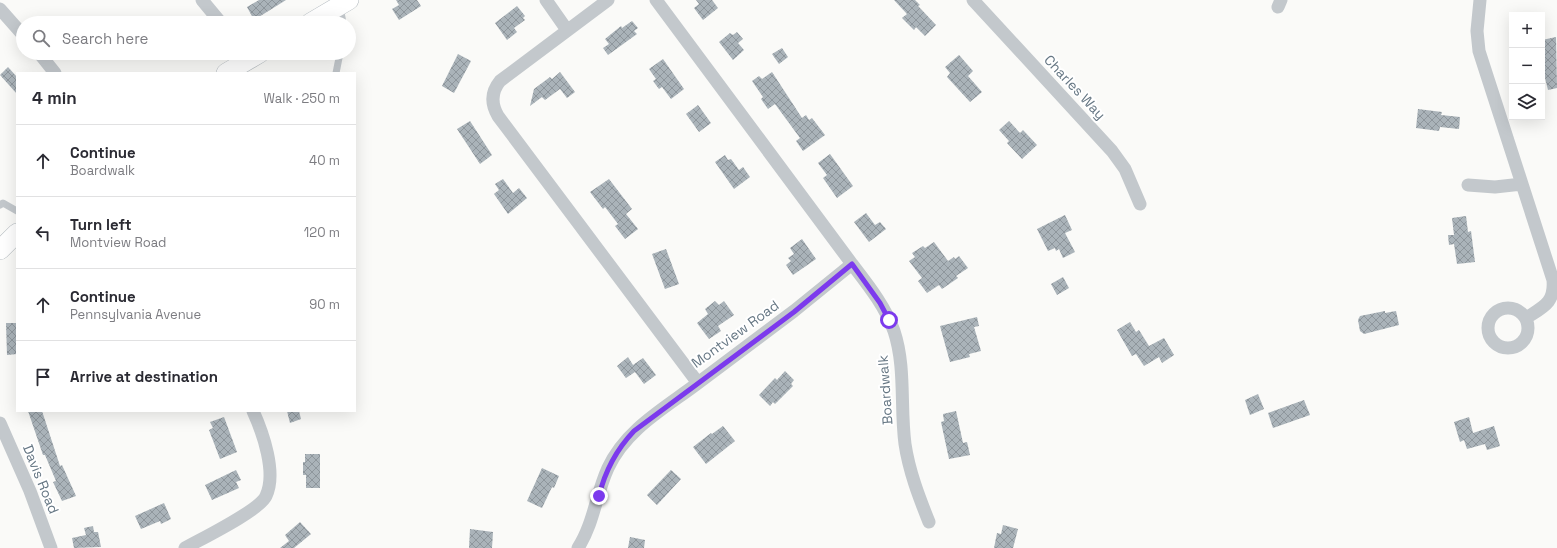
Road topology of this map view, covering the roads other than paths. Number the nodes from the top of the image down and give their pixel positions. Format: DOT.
graph roads {
  1 [pos="202,0"];
  2 [pos="546,0"];
  3 [pos="608,0"];
  4 [pos="656,0"];
  5 [pos="973,0"];
  6 [pos="1480,0"];
  7 [pos="0,9"];
  8 [pos="344,9"];
  9 [pos="215,16"];
  10 [pos="327,16"];
  11 [pos="16,27"];
  12 [pos="567,30"];
  13 [pos="45,60"];
  14 [pos="243,60"];
  15 [pos="339,60"];
  16 [pos="54,72"];
  17 [pos="227,72"];
  18 [pos="336,72"];
  19 [pos="1522,184"];
  20 [pos="1468,185"];
  21 [pos="1140,204"];
  22 [pos="0,205"];
  23 [pos="16,210"];
  24 [pos="16,234"];
  25 [pos="0,250"];
  26 [pos="852,264"];
  27 [pos="1526,318"];
  28 [pos="698,383"];
  29 [pos="253,412"];
  30 [pos="0,423"];
  31 [pos="929,522"];
  32 [pos="51,548"];
  33 [pos="185,548"];
  34 [pos="578,548"];
  1 -- 9 [label="street"];
  2 -- 12 [label="street"];
  3 -- 12 [label="street, Montview Road"];
  4 -- 26 [label="street"];
  5 -- 21 [label="street, Charles Way"];
  6 -- 19 [label="street"];
  7 -- 11 [label="street"];
  8 -- 10 [label="main road"];
  12 -- 28 [label="street, Montview Road"];
  13 -- 16 [label="street"];
  14 -- 17 [label="main road"];
  15 -- 18 [label="lane"];
  19 -- 20 [label="street"];
  19 -- 27 [label="street"];
  22 -- 23 [label="lane"];
  24 -- 25 [label="main road"];
  26 -- 28 [label="street, Montview Road"];
  26 -- 31 [label="street, Boardwalk"];
  28 -- 34 [label="street"];
  29 -- 33 [label="street"];
  30 -- 32 [label="street, Davis Road"];
}
